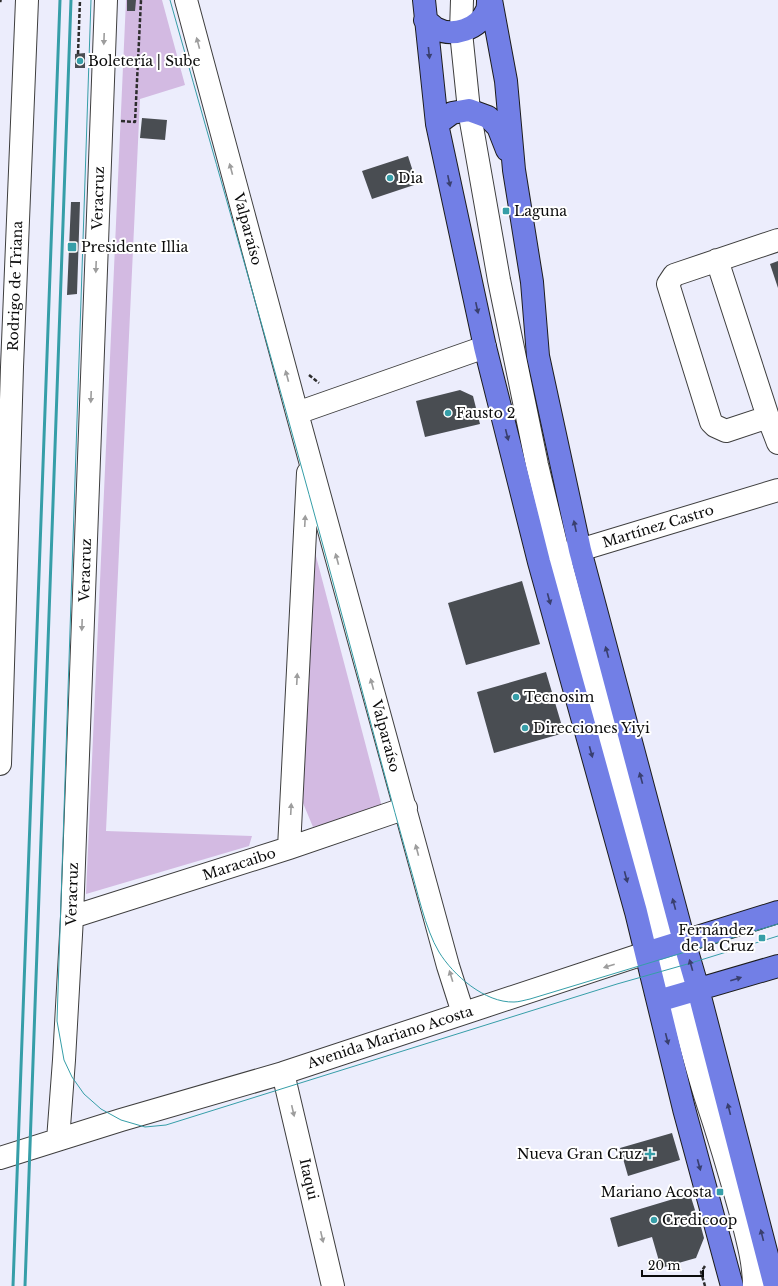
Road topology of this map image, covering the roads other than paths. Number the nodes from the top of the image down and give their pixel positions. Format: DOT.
graph roads {
  1 [pos="28,0"];
  2 [pos="106,0"];
  3 [pos="186,0"];
  4 [pos="453,0"];
  5 [pos="462,0"];
  6 [pos="489,0"];
  7 [pos="423,6"];
  8 [pos="461,32"];
  9 [pos="469,110"];
  10 [pos="437,124"];
  11 [pos="514,170"];
  12 [pos="778,240"];
  13 [pos="717,260"];
  14 [pos="485,347"];
  15 [pos="297,413"];
  16 [pos="768,417"];
  17 [pos="778,443"];
  18 [pos="310,459"];
  19 [pos="778,490"];
  20 [pos="580,550"];
  21 [pos="559,556"];
  22 [pos="538,562"];
  23 [pos="0,764"];
  24 [pos="406,808"];
  25 [pos="289,848"];
  26 [pos="778,912"];
  27 [pos="72,918"];
  28 [pos="665,947"];
  29 [pos="778,966"];
  30 [pos="698,989"];
  31 [pos="667,998"];
  32 [pos="463,1013"];
  33 [pos="283,1073"];
  34 [pos="58,1140"];
  35 [pos="0,1158"];
  36 [pos="766,1277"];
  37 [pos="727,1285"];
  38 [pos="334,1286"];
  1 -- 23 [label="street, Rodrigo de Triana"];
  2 -- 27 [label="street, Veracruz, one-way"];
  15 -- 3 [label="street, Valparaíso, one-way"];
  4 -- 8 [label="street"];
  5 -- 8 [label="street"];
  6 -- 8 [label="main road"];
  6 -- 11 [label="main road"];
  7 -- 8 [label="main road"];
  7 -- 10 [label="main road, one-way"];
  8 -- 9 [label="street"];
  9 -- 10 [label="main road"];
  9 -- 11 [label="main road"];
  9 -- 21 [label="street"];
  10 -- 14 [label="main road, one-way"];
  20 -- 11 [label="main road, one-way"];
  12 -- 13 [label="street"];
  13 -- 16 [label="street"];
  13 -- 16 [label="street"];
  14 -- 15 [label="street"];
  14 -- 22 [label="main road, one-way"];
  15 -- 18 [label="street, Valparaíso"];
  16 -- 17 [label="street"];
  24 -- 18 [label="street, Valparaíso, one-way"];
  25 -- 18 [label="street, Valparaíso, one-way"];
  19 -- 20 [label="street, Martínez Castro"];
  20 -- 21 [label="street, Martínez Castro"];
  28 -- 20 [label="main road, one-way"];
  21 -- 22 [label="street, Martínez Castro"];
  21 -- 28 [label="street"];
  22 -- 28 [label="main road, one-way"];
  24 -- 25 [label="street, Maracaibo"];
  32 -- 24 [label="street, Valparaíso, one-way"];
  25 -- 27 [label="street, Maracaibo"];
  26 -- 28 [label="main road, Avenida Mariano Acosta"];
  27 -- 34 [label="street, Veracruz"];
  30 -- 28 [label="main road, one-way"];
  28 -- 31 [label="main road"];
  28 -- 32 [label="street, Avenida Mariano Acosta, one-way"];
  30 -- 29 [label="main road, one-way"];
  30 -- 31 [label="main road"];
  36 -- 30 [label="main road, one-way"];
  31 -- 36 [label="street"];
  31 -- 37 [label="main road, one-way"];
  32 -- 33 [label="street, Avenida Mariano Acosta"];
  33 -- 34 [label="street, Avenida Mariano Acosta"];
  33 -- 38 [label="street, Itaqui, one-way"];
  34 -- 35 [label="street, Avenida Mariano Acosta"];
  36 -- 37 [label="street"];
}
